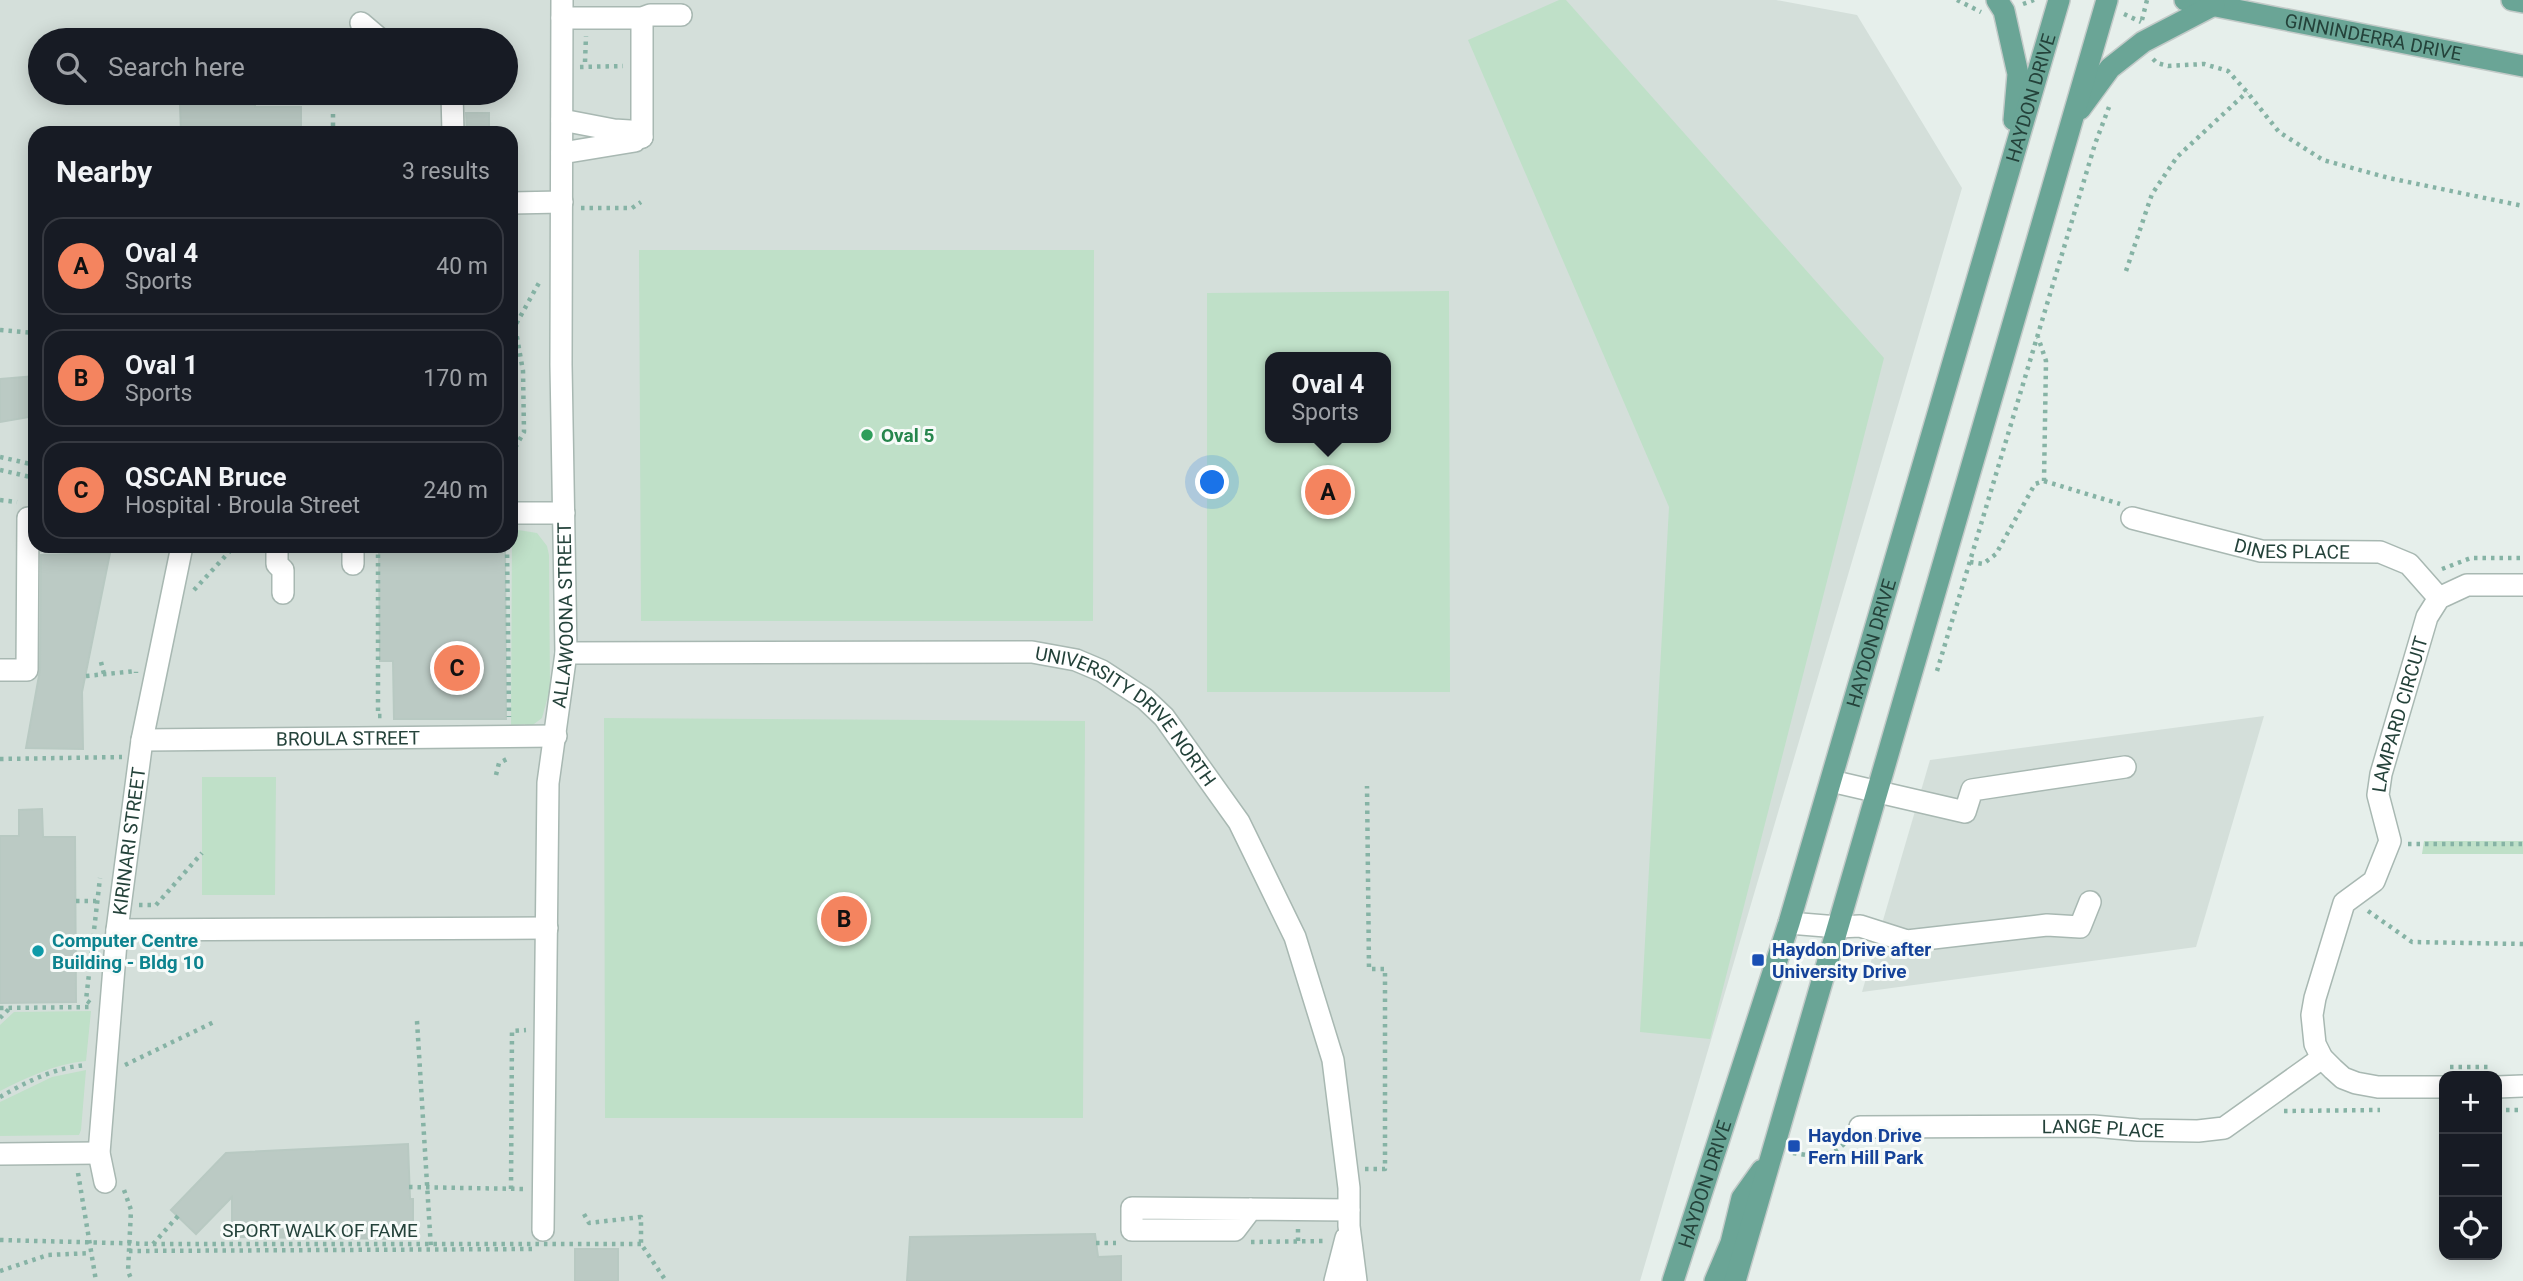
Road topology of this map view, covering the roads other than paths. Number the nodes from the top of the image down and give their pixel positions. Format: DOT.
graph roads {
  1 [pos="2059,0"];
  2 [pos="2107,0"];
  3 [pos="2185,0"];
  4 [pos="2512,0"];
  5 [pos="2523,2"];
  6 [pos="2214,5"];
  7 [pos="1992,7"];
  8 [pos="562,9"];
  9 [pos="681,15"];
  10 [pos="642,18"];
  11 [pos="361,23"];
  12 [pos="367,28"];
  13 [pos="2523,66"];
  14 [pos="452,105"];
  15 [pos="562,120"];
  16 [pos="2072,121"];
  17 [pos="453,126"];
  18 [pos="642,137"];
  19 [pos="562,153"];
  20 [pos="2010,168"];
  21 [pos="518,202"];
  22 [pos="562,205"];
  23 [pos="518,513"];
  24 [pos="564,513"];
  25 [pos="2132,518"];
  26 [pos="28,519"];
  27 [pos="180,553"];
  28 [pos="277,553"];
  29 [pos="290,553"];
  30 [pos="283,570"];
  31 [pos="2523,584"];
  32 [pos="283,593"];
  33 [pos="2439,597"];
  34 [pos="566,653"];
  35 [pos="0,670"];
  36 [pos="556,736"];
  37 [pos="133,742"];
  38 [pos="2126,767"];
  39 [pos="1830,781"];
  40 [pos="1878,792"];
  41 [pos="2090,902"];
  42 [pos="1789,923"];
  43 [pos="1838,927"];
  44 [pos="547,928"];
  45 [pos="117,930"];
  46 [pos="2322,1058"];
  47 [pos="2439,1077"];
  48 [pos="2502,1079"];
  49 [pos="2523,1086"];
  50 [pos="1860,1127"];
  51 [pos="99,1153"];
  52 [pos="0,1154"];
  53 [pos="1782,1155"];
  54 [pos="104,1182"];
  55 [pos="1251,1209"];
  56 [pos="1349,1218"];
  57 [pos="543,1240"];
  58 [pos="1335,1281"];
  59 [pos="1356,1281"];
  60 [pos="1672,1281"];
  61 [pos="1715,1281"];
  62 [pos="1735,1281"];
  1 -- 20 [label="main road, HAYDON DRIVE"];
  2 -- 16 [label="main road"];
  3 -- 6 [label="main road, GINNINDERRA DRIVE"];
  4 -- 5 [label="main road"];
  6 -- 13 [label="main road, GINNINDERRA DRIVE"];
  6 -- 16 [label="main road"];
  7 -- 20 [label="main road"];
  8 -- 10 [label="street"];
  8 -- 15 [label="street, ALLAWOONA STREET"];
  9 -- 10 [label="street"];
  10 -- 18 [label="street"];
  11 -- 12 [label="street"];
  14 -- 17 [label="street"];
  15 -- 18 [label="street"];
  15 -- 19 [label="street, ALLAWOONA STREET"];
  16 -- 40 [label="main road"];
  18 -- 19 [label="street"];
  19 -- 22 [label="street, ALLAWOONA STREET"];
  20 -- 39 [label="main road, HAYDON DRIVE"];
  21 -- 22 [label="street"];
  22 -- 24 [label="street, ALLAWOONA STREET"];
  23 -- 24 [label="street"];
  24 -- 34 [label="street, ALLAWOONA STREET"];
  25 -- 33 [label="street, DINES PLACE"];
  26 -- 35 [label="street"];
  27 -- 37 [label="street, KIRINARI STREET"];
  28 -- 30 [label="street"];
  29 -- 30 [label="street"];
  30 -- 32 [label="street"];
  31 -- 33 [label="street"];
  33 -- 46 [label="street, LAMPARD CIRCUIT"];
  34 -- 36 [label="street, ALLAWOONA STREET"];
  34 -- 56 [label="street, UNIVERSITY DRIVE NORTH"];
  36 -- 37 [label="street, BROULA STREET"];
  36 -- 44 [label="street, ALLAWOONA STREET"];
  37 -- 45 [label="street, KIRINARI STREET"];
  38 -- 40 [label="street"];
  39 -- 40 [label="street"];
  39 -- 42 [label="main road, HAYDON DRIVE"];
  40 -- 43 [label="main road"];
  41 -- 43 [label="street"];
  42 -- 43 [label="street"];
  42 -- 60 [label="main road, HAYDON DRIVE"];
  43 -- 53 [label="main road"];
  44 -- 45 [label="street"];
  44 -- 57 [label="street, ALLAWOONA STREET"];
  45 -- 51 [label="street, KIRINARI STREET"];
  46 -- 47 [label="street"];
  46 -- 50 [label="street, LANGE PLACE"];
  48 -- 49 [label="street"];
  51 -- 52 [label="street"];
  51 -- 54 [label="street, KIRINARI STREET"];
  53 -- 61 [label="main road"];
  53 -- 62 [label="main road"];
  55 -- 55 [label="street"];
  55 -- 56 [label="street"];
  56 -- 58 [label="street, UNIVERSITY DRIVE NORTH"];
  56 -- 59 [label="street, UNIVERSITY DRIVE NORTH"];
}
